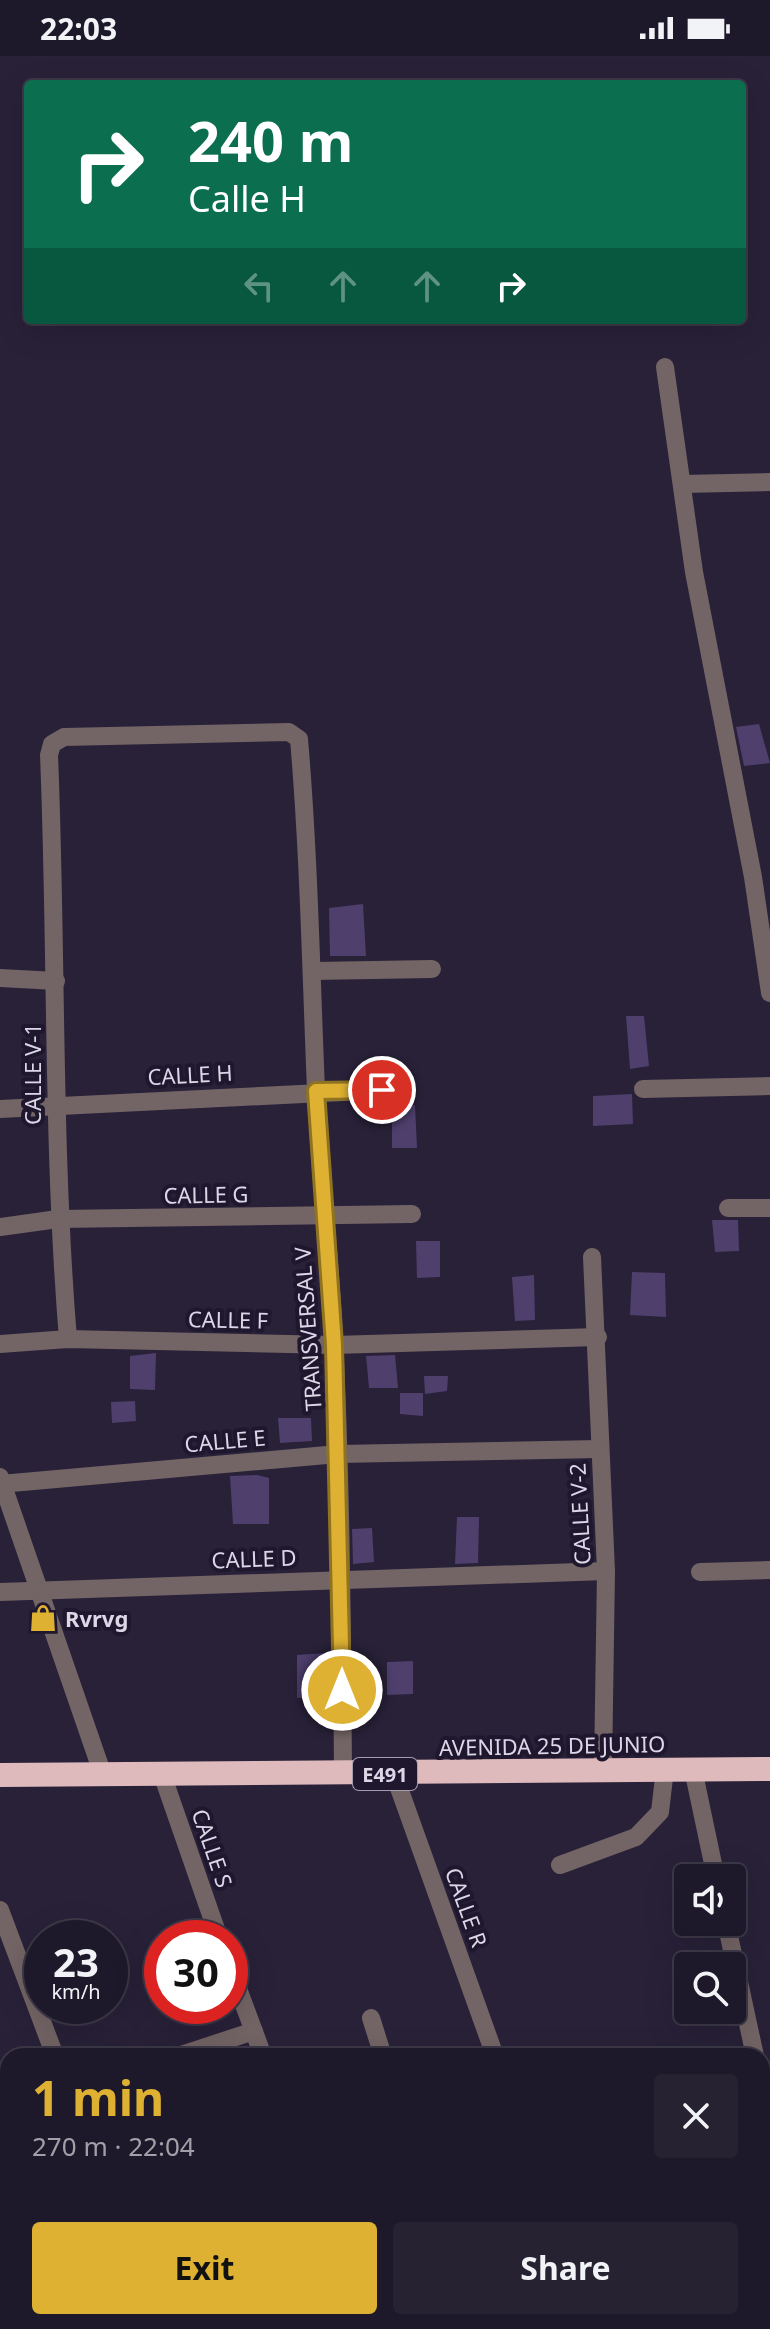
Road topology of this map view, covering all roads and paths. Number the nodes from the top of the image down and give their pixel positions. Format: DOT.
graph roads {
  1 [pos="665,367"];
  2 [pos="770,482"];
  3 [pos="682,484"];
  4 [pos="299,739"];
  5 [pos="768,960"];
  6 [pos="432,969"];
  7 [pos="314,971"];
  8 [pos="0,978"];
  9 [pos="56,981"];
  10 [pos="770,993"];
  11 [pos="770,1086"];
  12 [pos="643,1089"];
  13 [pos="382,1090"];
  14 [pos="316,1091"];
  15 [pos="55,1106"];
  16 [pos="0,1109"];
  17 [pos="728,1208"];
  18 [pos="770,1208"];
  19 [pos="412,1214"];
  20 [pos="323,1217"];
  21 [pos="58,1219"];
  22 [pos="0,1227"];
  23 [pos="592,1257"];
  24 [pos="598,1337"];
  25 [pos="68,1339"];
  26 [pos="0,1344"];
  27 [pos="334,1345"];
  28 [pos="599,1449"];
  29 [pos="338,1454"];
  30 [pos="1,1482"];
  31 [pos="770,1570"];
  32 [pos="606,1571"];
  33 [pos="700,1572"];
  34 [pos="341,1579"];
  35 [pos="40,1591"];
  36 [pos="0,1592"];
  37 [pos="603,1769"];
  38 [pos="665,1769"];
  39 [pos="693,1769"];
  40 [pos="770,1769"];
  41 [pos="343,1773"];
  42 [pos="162,1774"];
  43 [pos="394,1774"];
  44 [pos="0,1775"];
  45 [pos="103,1775"];
  46 [pos="713,1864"];
  47 [pos="560,1865"];
  48 [pos="0,1910"];
  49 [pos="213,1920"];
  50 [pos="729,1936"];
  51 [pos="248,2015"];
  52 [pos="371,2018"];
  53 [pos="254,2031"];
  54 [pos="52,2048"];
  55 [pos="202,2048"];
  56 [pos="260,2048"];
  57 [pos="380,2048"];
  58 [pos="492,2048"];
  59 [pos="753,2048"];
  1 -- 3 [label="street"];
  2 -- 3 [label="street"];
  3 -- 5 [label="street"];
  4 -- 7 [label="street, TRANSVERSAL V"];
  4 -- 9 [label="street, CALLE V-1"];
  5 -- 10 [label="street"];
  6 -- 7 [label="street"];
  7 -- 14 [label="street, TRANSVERSAL V"];
  8 -- 9 [label="street"];
  9 -- 15 [label="street, CALLE V-1"];
  11 -- 12 [label="street"];
  13 -- 14 [label="street, CALLE H"];
  14 -- 15 [label="street, CALLE H"];
  14 -- 20 [label="street, TRANSVERSAL V"];
  15 -- 16 [label="street, CALLE H"];
  15 -- 21 [label="street, CALLE V-1"];
  17 -- 18 [label="street"];
  19 -- 20 [label="street, CALLE G"];
  20 -- 21 [label="street, CALLE G"];
  20 -- 27 [label="street, TRANSVERSAL V"];
  21 -- 22 [label="street, CALLE G"];
  21 -- 25 [label="street, CALLE V-1"];
  23 -- 24 [label="street, CALLE V-2"];
  24 -- 27 [label="street, CALLE F"];
  24 -- 28 [label="street, CALLE V-2"];
  25 -- 26 [label="street, CALLE F"];
  25 -- 27 [label="street, CALLE F"];
  27 -- 29 [label="street, TRANSVERSAL V"];
  28 -- 29 [label="street, CALLE E"];
  28 -- 32 [label="street, CALLE V-2"];
  29 -- 30 [label="street, CALLE E"];
  29 -- 34 [label="street, TRANSVERSAL V"];
  30 -- 35 [label="street"];
  31 -- 33 [label="street"];
  32 -- 34 [label="street, CALLE D"];
  32 -- 37 [label="street, CALLE V-2"];
  34 -- 35 [label="street, CALLE D"];
  34 -- 41 [label="street, TRANSVERSAL V"];
  35 -- 36 [label="street, CALLE D"];
  35 -- 45 [label="street"];
  37 -- 38 [label="highway, AVENIDA 25 DE JUNIO / E491"];
  37 -- 43 [label="highway, AVENIDA 25 DE JUNIO / E491"];
  38 -- 39 [label="highway, AVENIDA 25 DE JUNIO / E491"];
  38 -- 47 [label="street"];
  39 -- 40 [label="highway, AVENIDA 25 DE JUNIO / E491"];
  39 -- 46 [label="street"];
  41 -- 42 [label="highway, AVENIDA 25 DE JUNIO / E491"];
  41 -- 43 [label="highway, AVENIDA 25 DE JUNIO / E491"];
  42 -- 45 [label="highway, AVENIDA 25 DE JUNIO / E491"];
  42 -- 49 [label="street, CALLE S"];
  43 -- 58 [label="street, CALLE R"];
  44 -- 45 [label="highway, AVENIDA 25 DE JUNIO / E491"];
  48 -- 54 [label="street"];
  50 -- 59 [label="street"];
  51 -- 53 [label="street"];
  52 -- 57 [label="street"];
  53 -- 55 [label="street"];
  53 -- 56 [label="street"];
}
